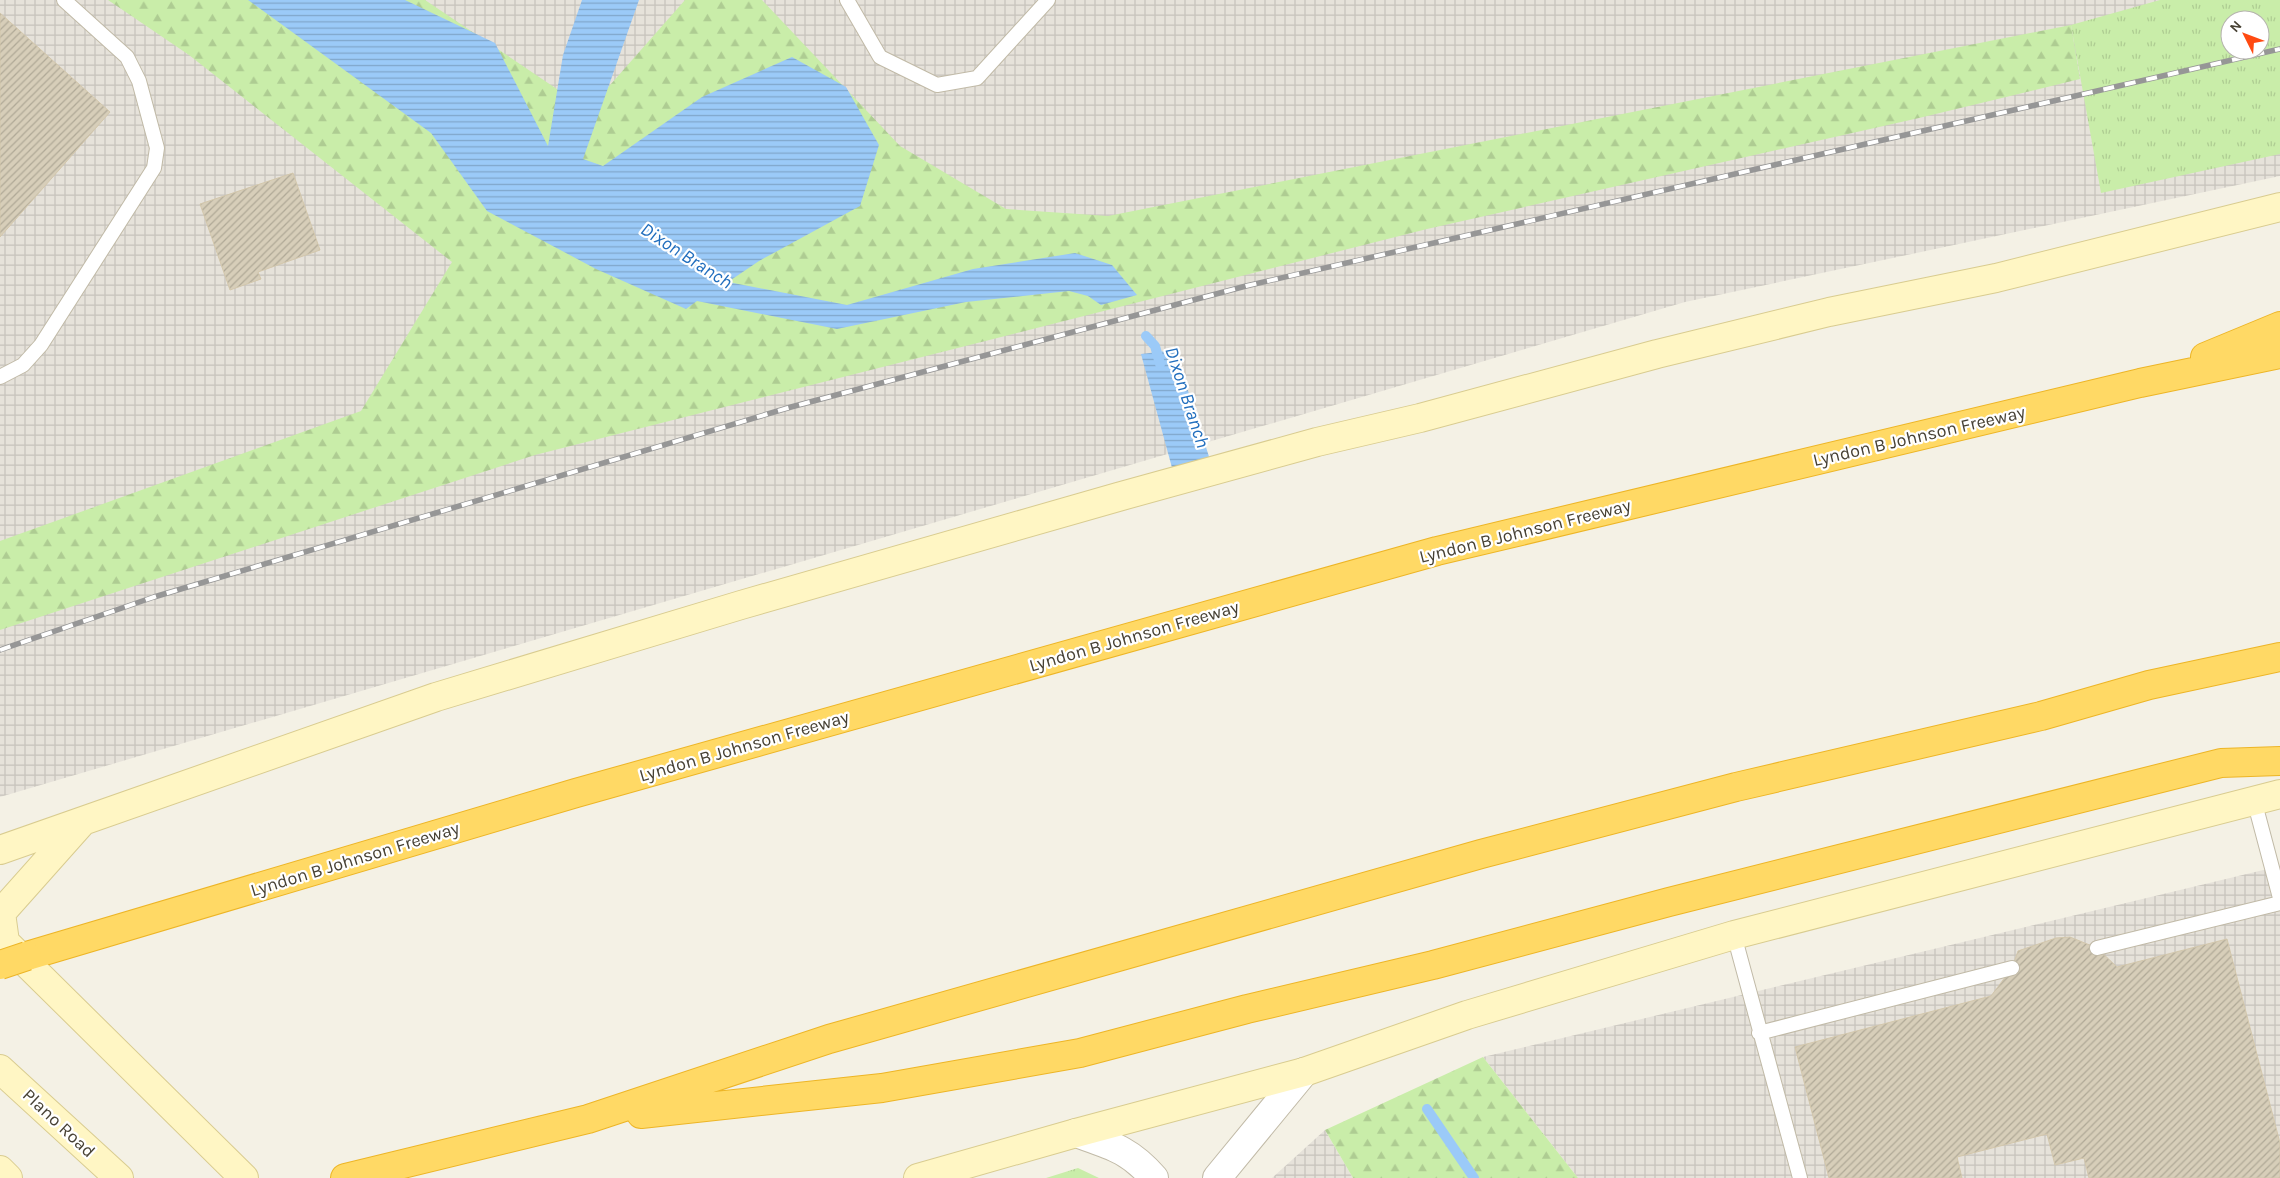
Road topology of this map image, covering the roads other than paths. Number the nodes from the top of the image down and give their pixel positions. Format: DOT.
graph roads {
  1 [pos="64,0"];
  2 [pos="847,0"];
  3 [pos="1048,0"];
  4 [pos="2280,208"];
  5 [pos="2280,326"];
  6 [pos="2280,354"];
  7 [pos="0,377"];
  8 [pos="2140,383"];
  9 [pos="2280,656"];
  10 [pos="2280,761"];
  11 [pos="2267,797"];
  12 [pos="83,821"];
  13 [pos="0,850"];
  14 [pos="2280,898"];
  15 [pos="2280,903"];
  16 [pos="1734,935"];
  17 [pos="2097,948"];
  18 [pos="0,965"];
  19 [pos="2012,968"];
  20 [pos="1759,1033"];
  21 [pos="0,1069"];
  22 [pos="1304,1072"];
  23 [pos="588,1119"];
  24 [pos="1076,1133"];
  25 [pos="0,1170"];
  26 [pos="8,1178"];
  27 [pos="119,1178"];
  28 [pos="244,1178"];
  29 [pos="345,1178"];
  30 [pos="918,1178"];
  31 [pos="1154,1178"];
  32 [pos="1217,1178"];
  33 [pos="1800,1178"];
  1 -- 7 [label="lane"];
  2 -- 3 [label="lane"];
  4 -- 12 [label="main road"];
  5 -- 8 [label="highway"];
  6 -- 8 [label="highway, Lyndon B Johnson Freeway"];
  8 -- 18 [label="highway, Lyndon B Johnson Freeway, bridge"];
  9 -- 23 [label="highway"];
  10 -- 23 [label="highway"];
  11 -- 14 [label="lane"];
  11 -- 16 [label="main road"];
  12 -- 13 [label="main road"];
  12 -- 28 [label="main road"];
  15 -- 17 [label="lane"];
  16 -- 20 [label="lane"];
  16 -- 22 [label="main road"];
  19 -- 20 [label="lane"];
  20 -- 33 [label="lane"];
  21 -- 27 [label="main road, Plano Road"];
  22 -- 24 [label="main road"];
  22 -- 32 [label="street"];
  23 -- 29 [label="highway"];
  24 -- 30 [label="main road"];
  24 -- 31 [label="street"];
  25 -- 26 [label="main road"];
}
